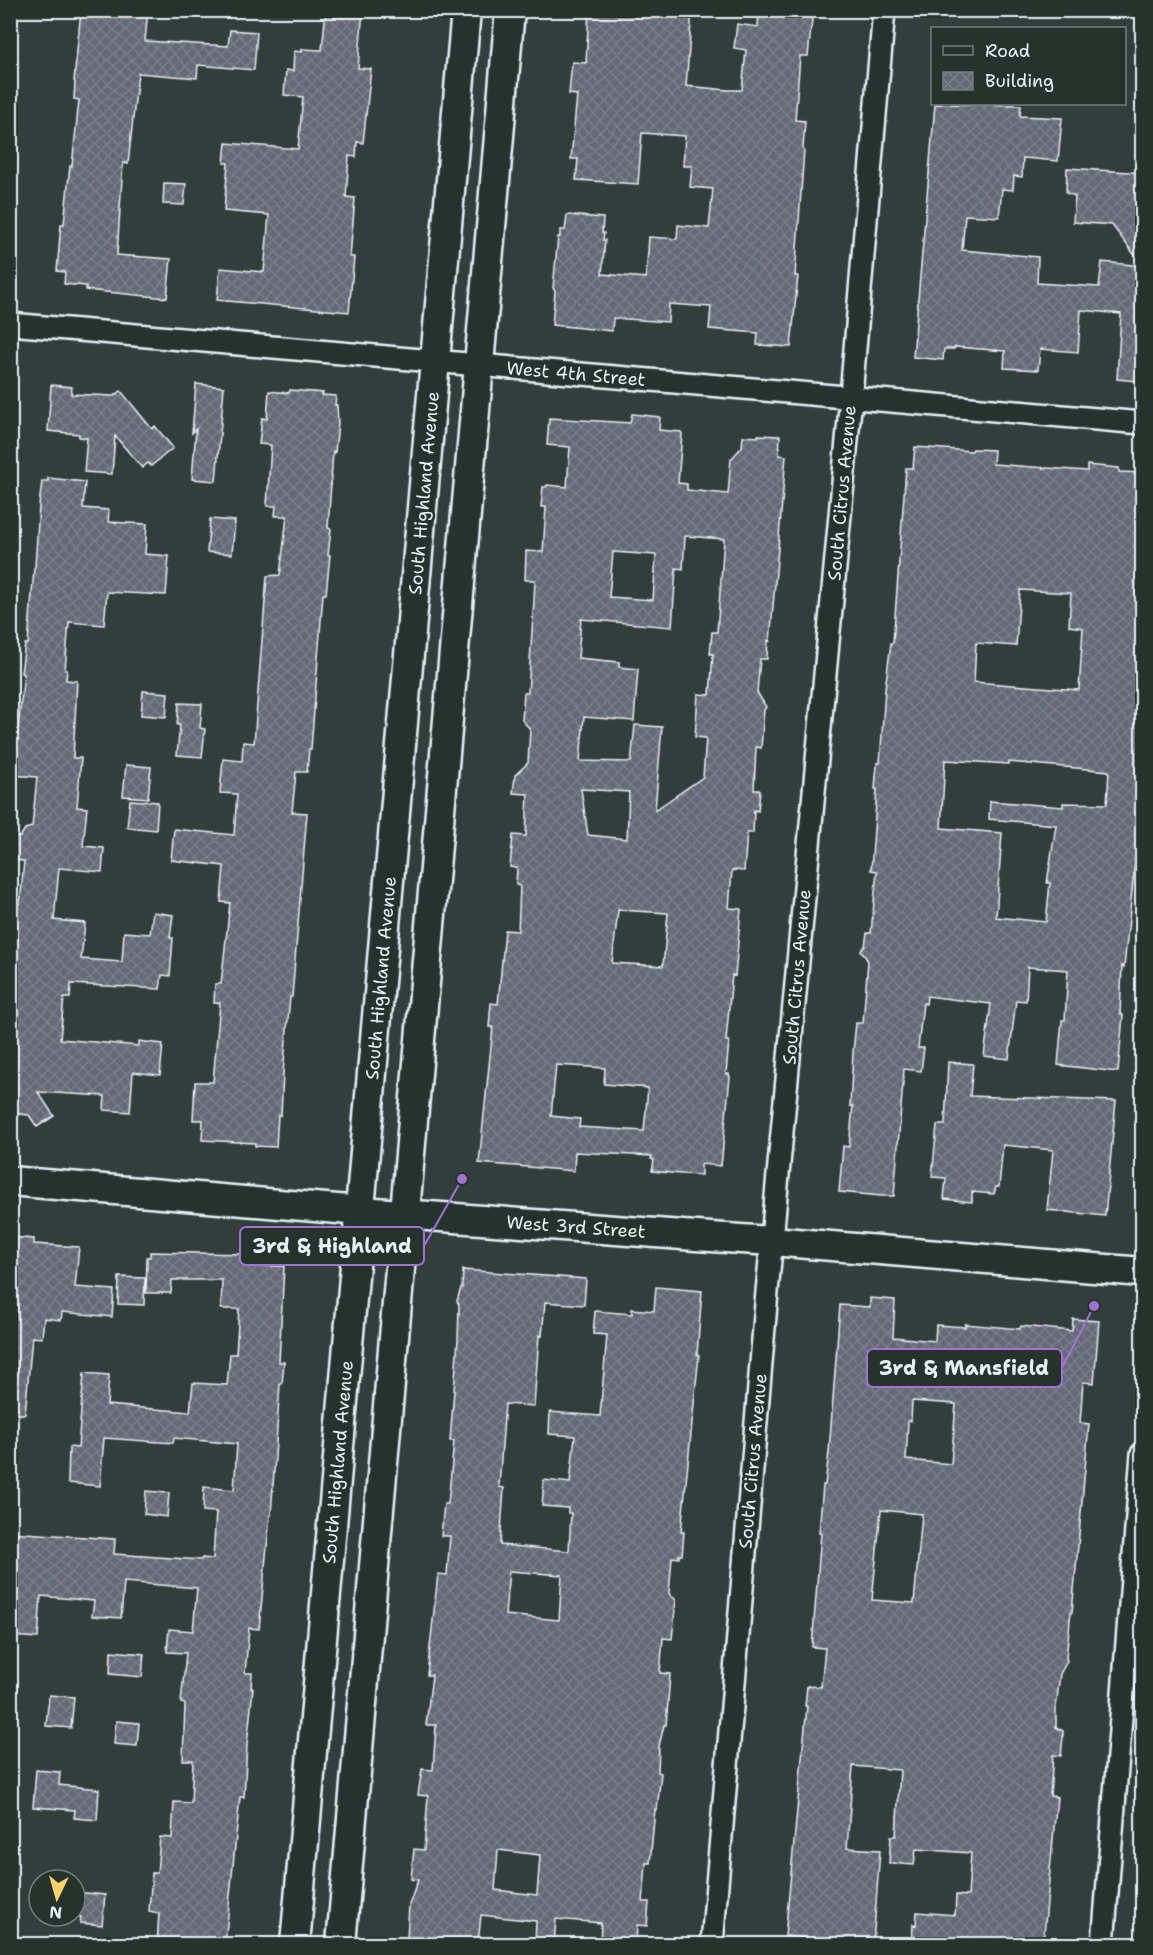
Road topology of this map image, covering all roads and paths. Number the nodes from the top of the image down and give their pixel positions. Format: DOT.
graph roads {
  1 [pos="466,10"];
  2 [pos="510,10"];
  3 [pos="884,10"];
  4 [pos="10,324"];
  5 [pos="436,362"];
  6 [pos="479,366"];
  7 [pos="851,398"];
  8 [pos="1143,423"];
  9 [pos="10,1181"];
  10 [pos="361,1211"];
  11 [pos="405,1214"];
  12 [pos="772,1240"];
  13 [pos="1143,1272"];
  14 [pos="1143,1454"];
  15 [pos="295,1944"];
  16 [pos="341,1944"];
  17 [pos="712,1944"];
  18 [pos="1103,1944"];
  1 -- 5 [label="main road, South Highland Avenue"];
  2 -- 6 [label="main road"];
  3 -- 7 [label="street, South Citrus Avenue"];
  4 -- 5 [label="street, West 4th Street"];
  5 -- 6 [label="street, West 4th Street"];
  5 -- 10 [label="main road, South Highland Avenue"];
  6 -- 7 [label="street, West 4th Street"];
  6 -- 11 [label="main road"];
  7 -- 8 [label="street, West 4th Street"];
  7 -- 12 [label="street, South Citrus Avenue"];
  9 -- 10 [label="main road, West 3rd Street"];
  10 -- 11 [label="main road, West 3rd Street"];
  10 -- 15 [label="main road, South Highland Avenue"];
  11 -- 12 [label="main road, West 3rd Street"];
  11 -- 16 [label="main road"];
  12 -- 13 [label="main road, West 3rd Street"];
  12 -- 17 [label="street, South Citrus Avenue"];
  14 -- 18 [label="street"];
}
